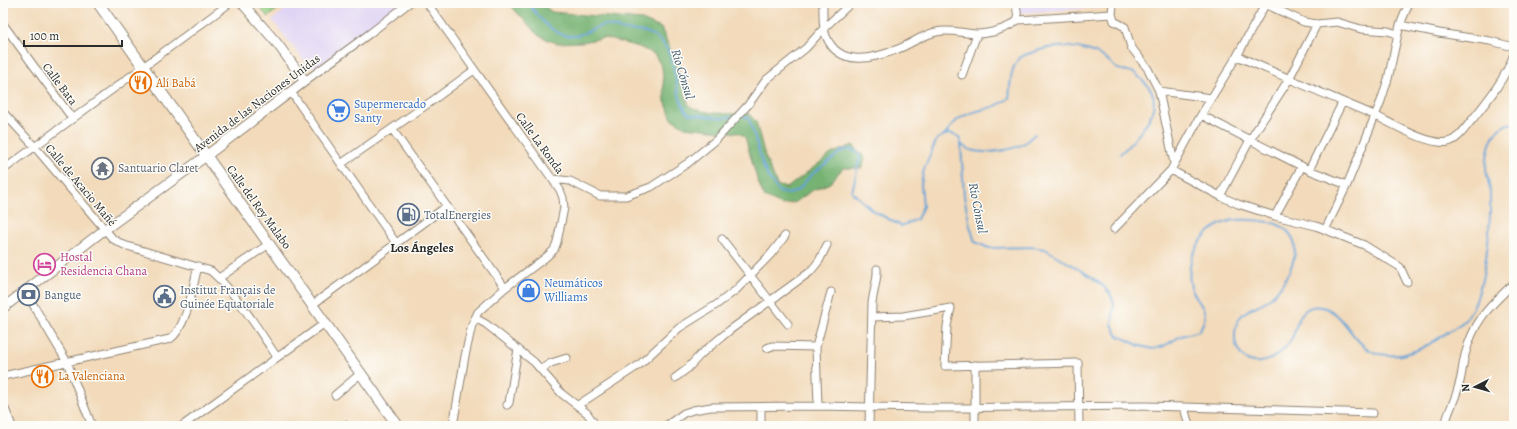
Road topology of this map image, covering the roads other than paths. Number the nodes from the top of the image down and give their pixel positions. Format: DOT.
graph roads {
  1 [pos="98,3"];
  2 [pos="230,3"];
  3 [pos="242,3"];
  4 [pos="409,3"];
  5 [pos="823,3"];
  6 [pos="851,3"];
  7 [pos="1016,3"];
  8 [pos="1113,3"];
  9 [pos="1265,3"];
  10 [pos="1409,3"];
  11 [pos="429,5"];
  12 [pos="1112,14"];
  13 [pos="1018,20"];
  14 [pos="3,24"];
  15 [pos="1316,24"];
  16 [pos="1400,25"];
  17 [pos="824,28"];
  18 [pos="977,34"];
  19 [pos="1397,34"];
  20 [pos="1514,47"];
  21 [pos="1514,54"];
  22 [pos="1237,56"];
  23 [pos="143,66"];
  24 [pos="474,70"];
  25 [pos="962,75"];
  26 [pos="1289,79"];
  27 [pos="305,81"];
  28 [pos="1159,91"];
  29 [pos="291,92"];
  30 [pos="1211,98"];
  31 [pos="1342,103"];
  32 [pos="3,112"];
  33 [pos="1201,115"];
  34 [pos="1375,116"];
  35 [pos="72,118"];
  36 [pos="392,129"];
  37 [pos="1250,140"];
  38 [pos="34,146"];
  39 [pos="206,156"];
  40 [pos="341,164"];
  41 [pos="1172,166"];
  42 [pos="1302,166"];
  43 [pos="3,170"];
  44 [pos="1309,170"];
  45 [pos="553,179"];
  46 [pos="570,181"];
  47 [pos="1347,185"];
  48 [pos="560,190"];
  49 [pos="1220,196"];
  50 [pos="447,206"];
  51 [pos="1275,216"];
  52 [pos="1114,229"];
  53 [pos="104,230"];
  54 [pos="1325,230"];
  55 [pos="785,236"];
  56 [pos="722,239"];
  57 [pos="396,243"];
  58 [pos="269,244"];
  59 [pos="827,245"];
  60 [pos="198,266"];
  61 [pos="877,269"];
  62 [pos="750,276"];
  63 [pos="219,278"];
  64 [pos="1407,282"];
  65 [pos="1514,283"];
  66 [pos="505,288"];
  67 [pos="25,291"];
  68 [pos="831,292"];
  69 [pos="770,301"];
  70 [pos="312,304"];
  71 [pos="3,308"];
  72 [pos="872,316"];
  73 [pos="475,318"];
  74 [pos="325,323"];
  75 [pos="788,324"];
  76 [pos="816,347"];
  77 [pos="767,348"];
  78 [pos="518,349"];
  79 [pos="277,357"];
  80 [pos="567,358"];
  81 [pos="67,362"];
  82 [pos="975,365"];
  83 [pos="541,369"];
  84 [pos="360,374"];
  85 [pos="3,376"];
  86 [pos="675,378"];
  87 [pos="335,395"];
  88 [pos="3,404"];
  89 [pos="507,405"];
  90 [pos="578,405"];
  91 [pos="818,406"];
  92 [pos="761,407"];
  93 [pos="869,407"];
  94 [pos="975,407"];
  95 [pos="1184,407"];
  96 [pos="1079,408"];
  97 [pos="1373,413"];
  98 [pos="12,426"];
  99 [pos="92,426"];
  100 [pos="182,426"];
  101 [pos="398,426"];
  102 [pos="453,426"];
  103 [pos="596,426"];
  104 [pos="666,426"];
  105 [pos="761,426"];
  106 [pos="869,426"];
  107 [pos="975,426"];
  108 [pos="1079,426"];
  109 [pos="1189,426"];
  110 [pos="1445,426"];
  1 -- 23 [label="main road, Calle del Rey Malabo"];
  2 -- 23 [label="street"];
  3 -- 27 [label="street"];
  4 -- 27 [label="street, Avenida de las Naciones Unidas"];
  5 -- 17 [label="street"];
  6 -- 17 [label="street"];
  7 -- 13 [label="street"];
  8 -- 12 [label="street"];
  9 -- 15 [label="street"];
  9 -- 22 [label="street"];
  10 -- 16 [label="street"];
  11 -- 24 [label="street, Calle La Ronda"];
  12 -- 13 [label="street"];
  12 -- 28 [label="street"];
  13 -- 18 [label="street"];
  14 -- 35 [label="street, Calle Bata"];
  15 -- 19 [label="street"];
  15 -- 26 [label="street"];
  16 -- 19 [label="street"];
  16 -- 20 [label="street"];
  17 -- 18 [label="street"];
  17 -- 46 [label="street"];
  18 -- 25 [label="street"];
  19 -- 34 [label="street"];
  21 -- 34 [label="street"];
  22 -- 26 [label="street"];
  22 -- 30 [label="street"];
  23 -- 35 [label="street"];
  23 -- 39 [label="main road, Calle del Rey Malabo"];
  24 -- 36 [label="street"];
  24 -- 45 [label="street, Calle La Ronda"];
  26 -- 31 [label="street"];
  26 -- 37 [label="street"];
  27 -- 29 [label="street, Avenida de las Naciones Unidas"];
  28 -- 30 [label="street"];
  28 -- 41 [label="street"];
  29 -- 39 [label="street, Avenida de las Naciones Unidas"];
  29 -- 40 [label="street"];
  30 -- 33 [label="street"];
  31 -- 34 [label="street"];
  31 -- 44 [label="street"];
  32 -- 38 [label="street, Calle de Acacio Mañé"];
  33 -- 37 [label="street"];
  33 -- 41 [label="street"];
  34 -- 47 [label="street"];
  35 -- 38 [label="street"];
  36 -- 40 [label="street"];
  36 -- 50 [label="street"];
  37 -- 42 [label="street"];
  37 -- 49 [label="street"];
  38 -- 43 [label="street"];
  38 -- 53 [label="street, Calle de Acacio Mañé"];
  39 -- 53 [label="street, Avenida de las Naciones Unidas"];
  39 -- 58 [label="main road, Calle del Rey Malabo"];
  40 -- 57 [label="street"];
  41 -- 49 [label="street"];
  41 -- 52 [label="street"];
  42 -- 44 [label="street"];
  42 -- 51 [label="street"];
  44 -- 47 [label="street"];
  45 -- 46 [label="street"];
  45 -- 48 [label="street, Calle La Ronda"];
  46 -- 48 [label="street"];
  47 -- 54 [label="street"];
  48 -- 66 [label="street, Calle La Ronda"];
  49 -- 51 [label="street"];
  50 -- 57 [label="street"];
  50 -- 66 [label="street"];
  51 -- 54 [label="street"];
  53 -- 60 [label="street, Calle de Acacio Mañé"];
  53 -- 67 [label="street, Avenida de las Naciones Unidas"];
  54 -- 64 [label="street"];
  55 -- 62 [label="street"];
  56 -- 62 [label="street"];
  57 -- 70 [label="street"];
  58 -- 63 [label="street"];
  58 -- 70 [label="main road, Calle del Rey Malabo"];
  59 -- 69 [label="street"];
  60 -- 63 [label="street, Calle de Acacio Mañé"];
  60 -- 81 [label="street"];
  61 -- 72 [label="street"];
  62 -- 69 [label="street"];
  62 -- 90 [label="street"];
  63 -- 79 [label="street, Calle de Acacio Mañé"];
  65 -- 110 [label="street"];
  66 -- 73 [label="street, Calle La Ronda"];
  67 -- 71 [label="street, Avenida de las Naciones Unidas"];
  67 -- 81 [label="street"];
  68 -- 76 [label="street"];
  69 -- 75 [label="street"];
  69 -- 86 [label="street"];
  70 -- 74 [label="main road, Calle del Rey Malabo"];
  72 -- 82 [label="street"];
  72 -- 93 [label="street"];
  73 -- 78 [label="street"];
  73 -- 102 [label="street"];
  74 -- 79 [label="street"];
  74 -- 84 [label="main road, Calle del Rey Malabo"];
  76 -- 77 [label="street"];
  76 -- 91 [label="street"];
  78 -- 83 [label="street"];
  78 -- 89 [label="street"];
  79 -- 100 [label="street"];
  80 -- 83 [label="street"];
  81 -- 85 [label="street"];
  81 -- 99 [label="street"];
  82 -- 94 [label="street"];
  82 -- 96 [label="street"];
  83 -- 90 [label="street"];
  84 -- 87 [label="street"];
  84 -- 101 [label="main road, Calle del Rey Malabo"];
  88 -- 98 [label="street"];
  90 -- 103 [label="street"];
  91 -- 92 [label="street"];
  91 -- 93 [label="street"];
  92 -- 104 [label="street"];
  92 -- 105 [label="street"];
  93 -- 94 [label="street"];
  93 -- 106 [label="street"];
  94 -- 96 [label="street"];
  94 -- 107 [label="street"];
  95 -- 96 [label="street"];
  95 -- 97 [label="street"];
  95 -- 109 [label="street"];
  96 -- 108 [label="street"];
}
